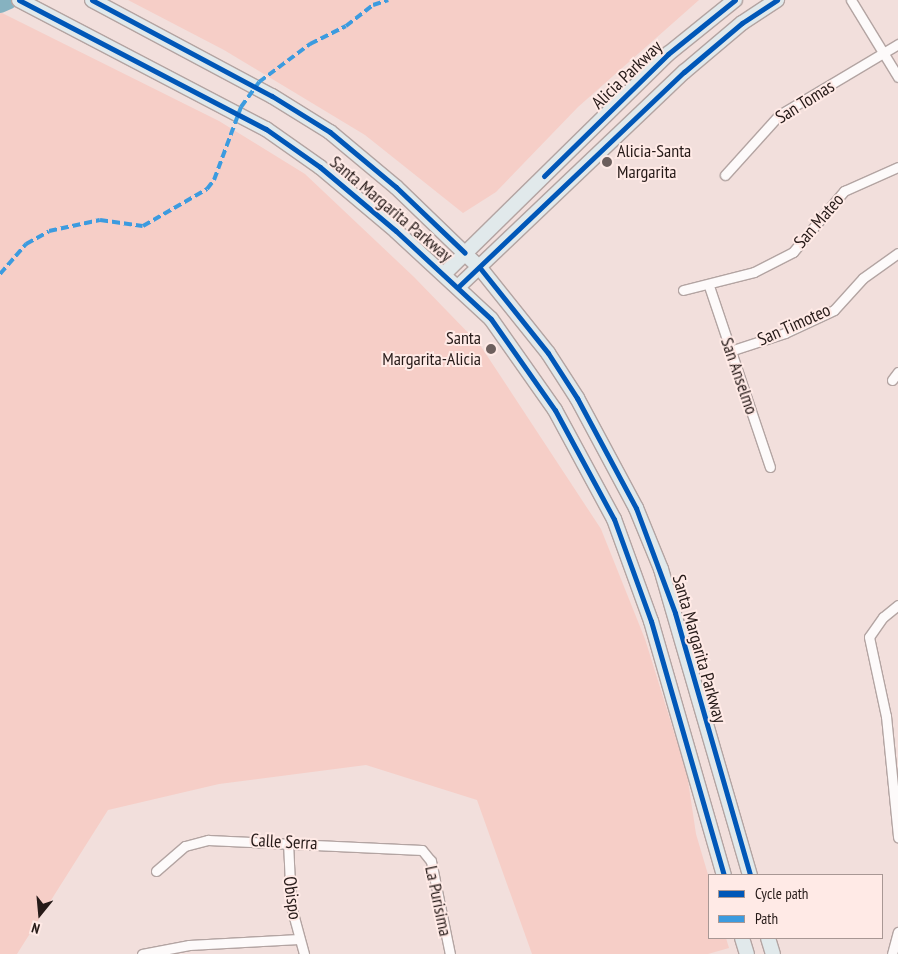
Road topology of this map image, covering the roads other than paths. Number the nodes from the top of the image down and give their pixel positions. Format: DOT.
graph roads {
  1 [pos="19,0"];
  2 [pos="92,0"];
  3 [pos="735,0"];
  4 [pos="777,0"];
  5 [pos="851,0"];
  6 [pos="898,44"];
  7 [pos="883,56"];
  8 [pos="898,77"];
  9 [pos="898,167"];
  10 [pos="725,175"];
  11 [pos="465,252"];
  12 [pos="898,253"];
  13 [pos="480,268"];
  14 [pos="444,272"];
  15 [pos="459,286"];
  16 [pos="709,286"];
  17 [pos="683,290"];
  18 [pos="730,351"];
  19 [pos="898,372"];
  20 [pos="892,380"];
  21 [pos="770,467"];
  22 [pos="898,605"];
  23 [pos="898,836"];
  24 [pos="288,842"];
  25 [pos="422,850"];
  26 [pos="156,872"];
  27 [pos="724,874"];
  28 [pos="750,874"];
  29 [pos="898,932"];
  30 [pos="299,939"];
  31 [pos="742,939"];
  32 [pos="768,939"];
  33 [pos="190,950"];
  34 [pos="142,954"];
  35 [pos="304,954"];
  36 [pos="450,954"];
  37 [pos="747,954"];
  38 [pos="773,954"];
  39 [pos="892,954"];
  1 -- 14 [label="main road, Santa Margarita Parkway"];
  2 -- 11 [label="main road, Santa Margarita Parkway"];
  3 -- 11 [label="main road, Alicia Parkway"];
  4 -- 13 [label="main road, Alicia Parkway"];
  5 -- 7 [label="street"];
  6 -- 7 [label="street, San Tomas"];
  7 -- 8 [label="street"];
  7 -- 10 [label="street, San Tomas"];
  9 -- 16 [label="street, San Mateo"];
  11 -- 13 [label="main road, Santa Margarita Parkway"];
  11 -- 14 [label="main road, Alicia Parkway"];
  12 -- 18 [label="street, San Timoteo"];
  13 -- 15 [label="main road, Alicia Parkway"];
  13 -- 28 [label="main road, Santa Margarita Parkway"];
  14 -- 15 [label="main road, Santa Margarita Parkway"];
  15 -- 27 [label="main road, Santa Margarita Parkway"];
  16 -- 17 [label="street, San Mateo"];
  16 -- 18 [label="street, San Anselmo"];
  18 -- 21 [label="street, San Anselmo"];
  19 -- 20 [label="street"];
  22 -- 23 [label="street"];
  24 -- 25 [label="street, Calle Serra"];
  24 -- 26 [label="street, Calle Serra"];
  24 -- 30 [label="street, Obispo"];
  25 -- 36 [label="street, La Purisima"];
  29 -- 39 [label="street"];
  30 -- 33 [label="street"];
  30 -- 35 [label="street, Obispo"];
  31 -- 37 [label="main road"];
  32 -- 38 [label="main road"];
  33 -- 34 [label="street"];
}
